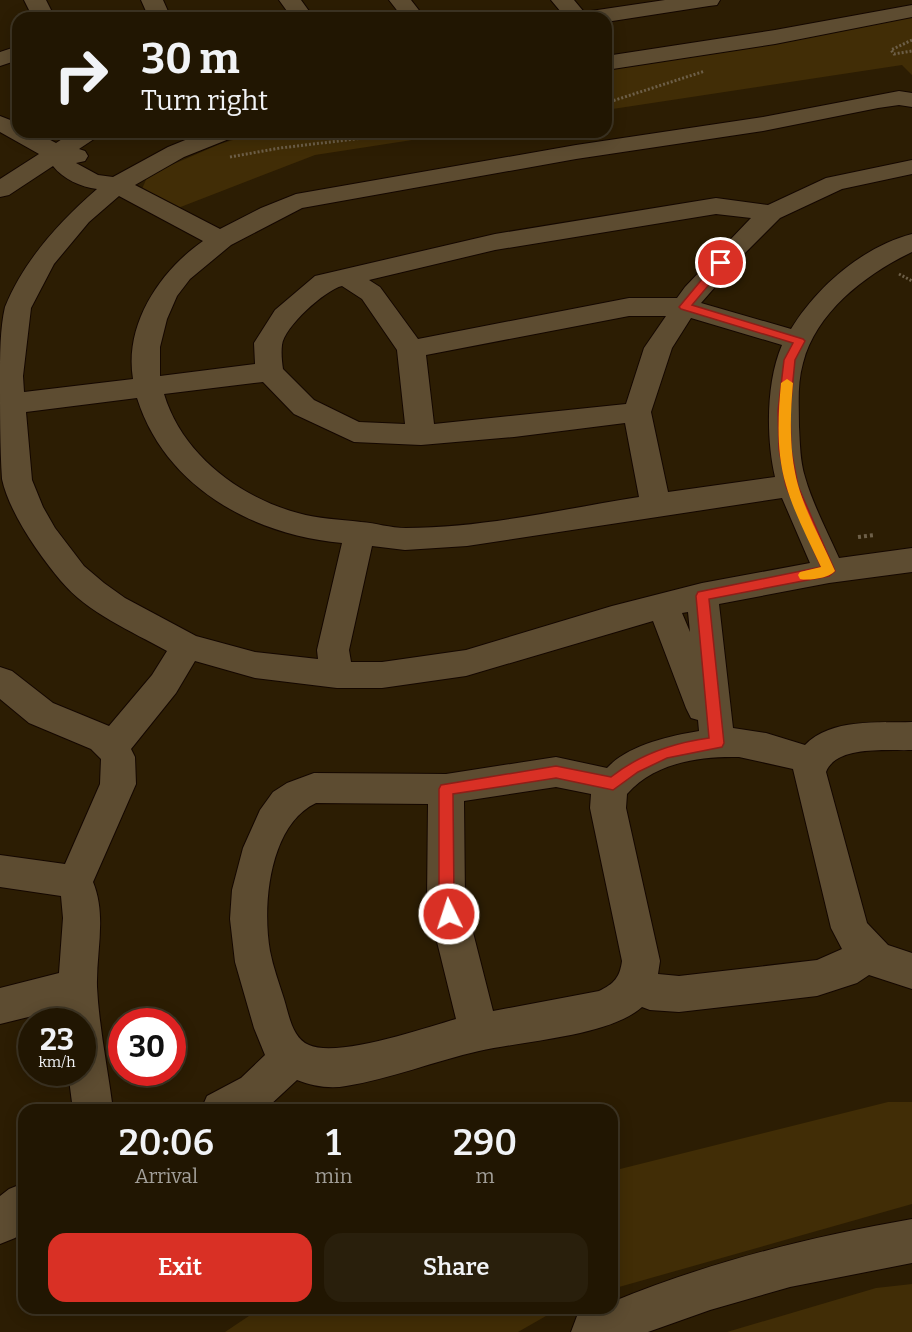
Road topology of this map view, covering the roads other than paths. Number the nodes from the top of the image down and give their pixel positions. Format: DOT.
graph roads {
  1 [pos="400,0"];
  2 [pos="562,0"];
  3 [pos="709,0"];
  4 [pos="680,2"];
  5 [pos="912,11"];
  6 [pos="409,12"];
  7 [pos="573,12"];
  8 [pos="612,14"];
  9 [pos="612,58"];
  10 [pos="912,100"];
  11 [pos="28,138"];
  12 [pos="80,138"];
  13 [pos="211,138"];
  14 [pos="56,153"];
  15 [pos="912,167"];
  16 [pos="117,185"];
  17 [pos="0,190"];
  18 [pos="771,213"];
  19 [pos="219,240"];
  20 [pos="912,242"];
  21 [pos="347,277"];
  22 [pos="685,307"];
  23 [pos="799,341"];
  24 [pos="411,349"];
  25 [pos="269,372"];
  26 [pos="147,386"];
  27 [pos="637,412"];
  28 [pos="7,414"];
  29 [pos="421,435"];
  30 [pos="792,486"];
  31 [pos="656,504"];
  32 [pos="360,533"];
  33 [pos="912,560"];
  34 [pos="829,571"];
  35 [pos="702,596"];
  36 [pos="663,606"];
  37 [pos="187,646"];
  38 [pos="337,675"];
  39 [pos="0,680"];
  40 [pos="912,736"];
  41 [pos="717,743"];
  42 [pos="112,747"];
  43 [pos="811,761"];
  44 [pos="613,784"];
  45 [pos="446,789"];
  46 [pos="0,871"];
  47 [pos="75,882"];
  48 [pos="868,954"];
  49 [pos="912,971"];
  50 [pos="635,984"];
  51 [pos="0,1005"];
  52 [pos="68,1008"];
  53 [pos="81,1008"];
  54 [pos="479,1032"];
  55 [pos="292,1057"];
  56 [pos="90,1086"];
  57 [pos="92,1104"];
  58 [pos="232,1104"];
  59 [pos="18,1209"];
  60 [pos="0,1223"];
  61 [pos="912,1241"];
  62 [pos="594,1332"];
  1 -- 6 [label="street"];
  2 -- 7 [label="street"];
  3 -- 4 [label="street"];
  4 -- 8 [label="street"];
  5 -- 9 [label="street"];
  10 -- 19 [label="street"];
  11 -- 14 [label="street"];
  12 -- 14 [label="street"];
  13 -- 16 [label="street"];
  14 -- 16 [label="street"];
  14 -- 17 [label="street"];
  15 -- 18 [label="street"];
  16 -- 19 [label="street"];
  16 -- 28 [label="street"];
  18 -- 21 [label="street"];
  18 -- 22 [label="street"];
  19 -- 26 [label="street"];
  20 -- 23 [label="street"];
  21 -- 24 [label="street"];
  21 -- 25 [label="street"];
  22 -- 23 [label="street"];
  22 -- 24 [label="street"];
  22 -- 27 [label="street"];
  23 -- 30 [label="street"];
  24 -- 29 [label="street"];
  25 -- 26 [label="street"];
  25 -- 29 [label="street"];
  26 -- 28 [label="street"];
  26 -- 32 [label="street"];
  27 -- 29 [label="street"];
  27 -- 31 [label="street"];
  28 -- 37 [label="street"];
  30 -- 31 [label="street"];
  30 -- 34 [label="street"];
  31 -- 32 [label="street"];
  32 -- 38 [label="street"];
  33 -- 34 [label="street"];
  34 -- 35 [label="street"];
  35 -- 36 [label="street"];
  35 -- 41 [label="street"];
  36 -- 38 [label="street"];
  36 -- 41 [label="street"];
  37 -- 38 [label="street"];
  37 -- 42 [label="street"];
  39 -- 42 [label="street"];
  40 -- 43 [label="street"];
  41 -- 43 [label="street"];
  41 -- 44 [label="street"];
  42 -- 47 [label="street"];
  43 -- 48 [label="street"];
  44 -- 45 [label="street"];
  44 -- 50 [label="street"];
  45 -- 54 [label="street"];
  45 -- 55 [label="street"];
  46 -- 47 [label="street"];
  47 -- 53 [label="street"];
  48 -- 49 [label="street"];
  48 -- 50 [label="street"];
  50 -- 54 [label="street"];
  51 -- 52 [label="street"];
  54 -- 55 [label="street"];
  55 -- 58 [label="street"];
  56 -- 57 [label="street"];
  59 -- 60 [label="street"];
  61 -- 62 [label="street"];
}
